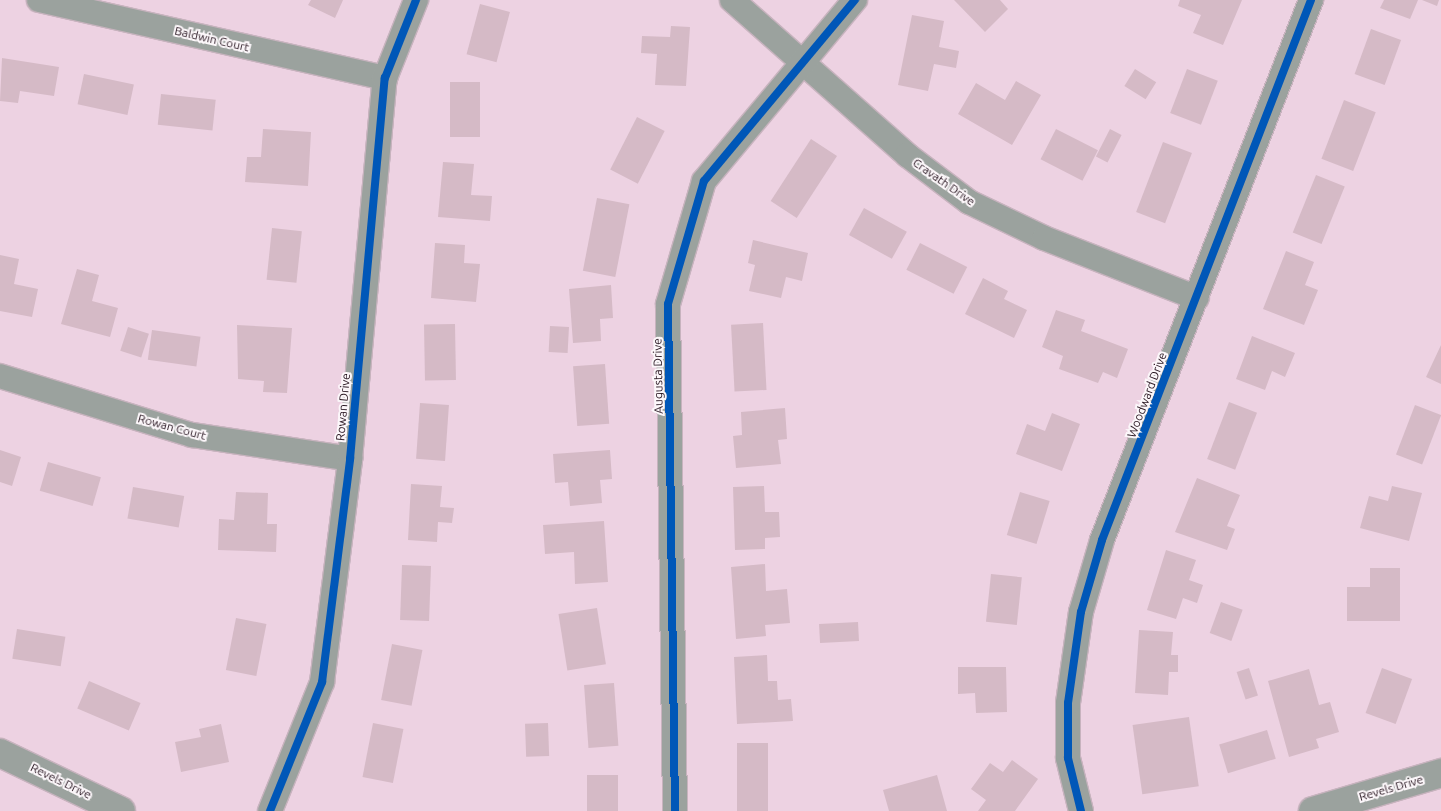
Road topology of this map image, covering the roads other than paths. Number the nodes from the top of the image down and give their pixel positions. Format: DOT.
graph roads {
  1 [pos="39,0"];
  2 [pos="416,0"];
  3 [pos="732,0"];
  4 [pos="855,0"];
  5 [pos="1311,0"];
  6 [pos="800,62"];
  7 [pos="385,78"];
  8 [pos="1197,298"];
  9 [pos="0,376"];
  10 [pos="350,459"];
  11 [pos="0,753"];
  12 [pos="1441,773"];
  13 [pos="121,811"];
  14 [pos="270,811"];
  15 [pos="675,811"];
  16 [pos="1081,811"];
  17 [pos="1313,811"];
  1 -- 7 [label="street, Baldwin Court"];
  2 -- 7 [label="street, Rowan Drive"];
  3 -- 6 [label="street, Cravath Drive"];
  4 -- 6 [label="street, Augusta Drive"];
  5 -- 8 [label="street, Woodward Drive"];
  6 -- 8 [label="street, Cravath Drive"];
  6 -- 15 [label="street, Augusta Drive"];
  7 -- 10 [label="street, Rowan Drive"];
  8 -- 16 [label="street, Woodward Drive"];
  9 -- 10 [label="street, Rowan Court"];
  10 -- 14 [label="street, Rowan Drive"];
  11 -- 13 [label="street, Revels Drive"];
  12 -- 17 [label="street, Revels Drive"];
}
